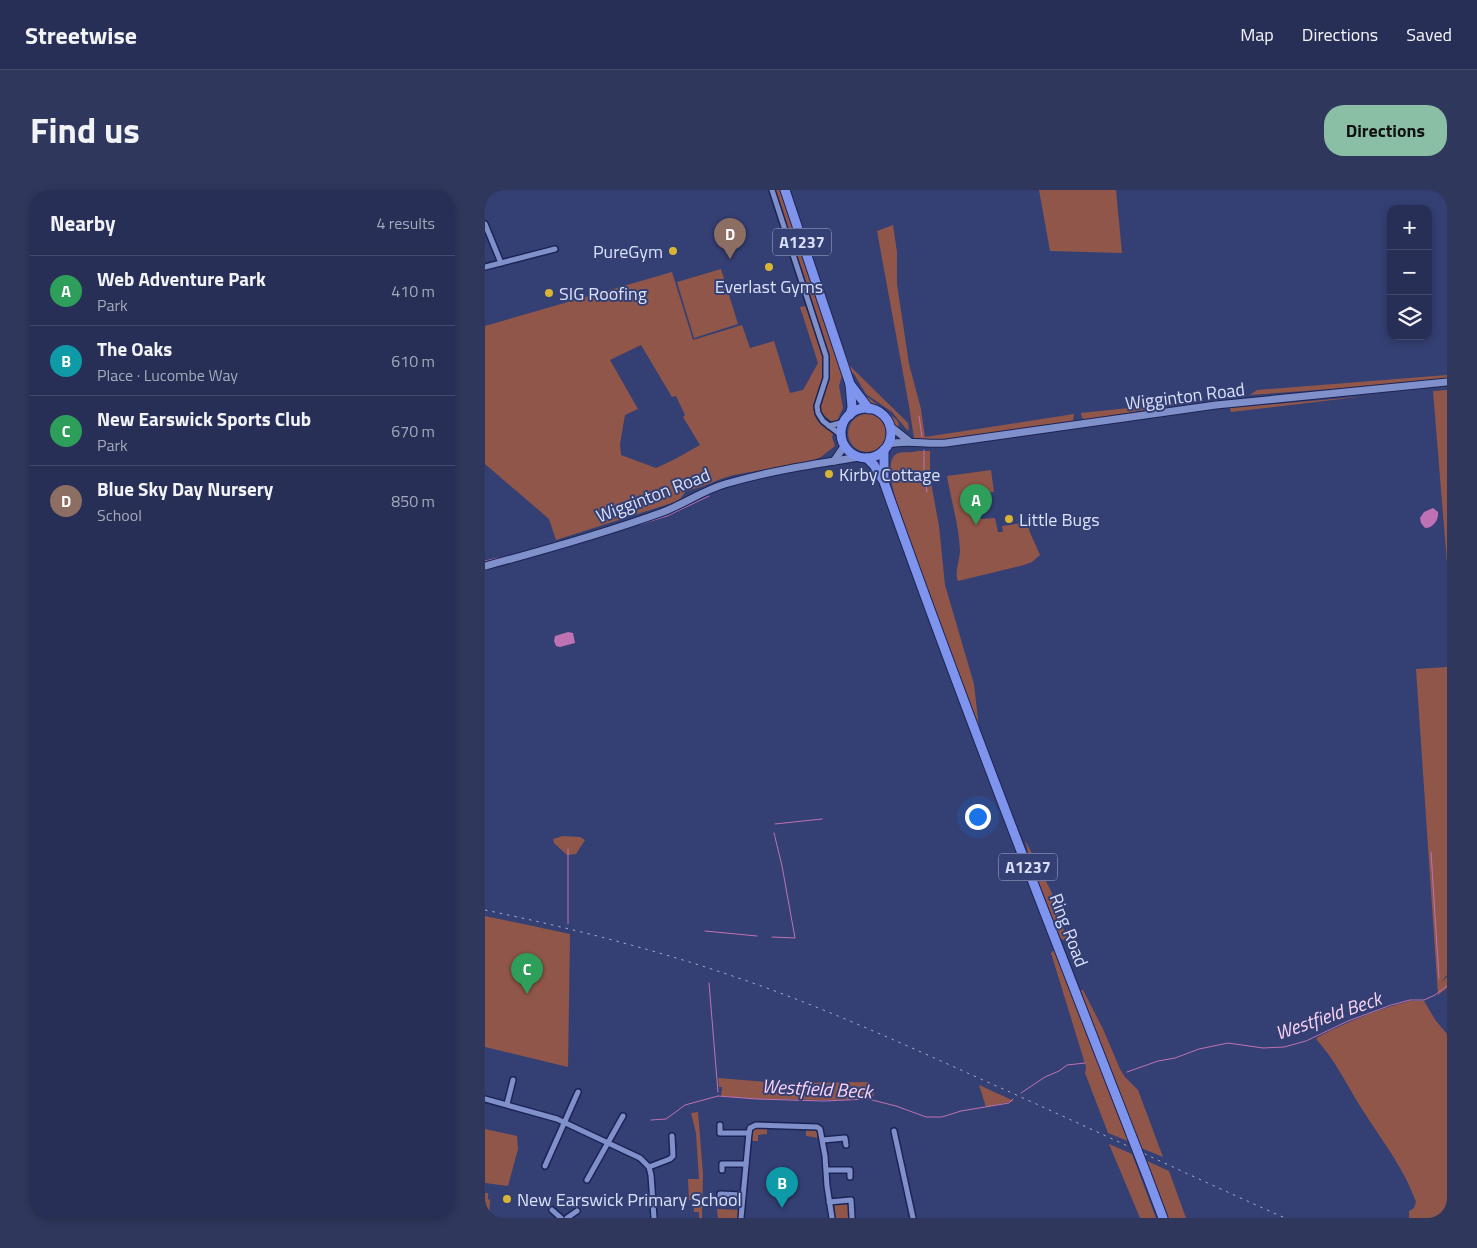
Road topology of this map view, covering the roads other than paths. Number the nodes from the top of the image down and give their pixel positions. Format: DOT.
graph roads {
  1 [pos="772,190"];
  2 [pos="785,190"];
  3 [pos="485,224"];
  4 [pos="555,249"];
  5 [pos="501,262"];
  6 [pos="485,267"];
  7 [pos="1447,382"];
  8 [pos="850,384"];
  9 [pos="869,408"];
  10 [pos="847,418"];
  11 [pos="829,426"];
  12 [pos="890,426"];
  13 [pos="841,435"];
  14 [pos="909,441"];
  15 [pos="845,445"];
  16 [pos="887,447"];
  17 [pos="863,458"];
  18 [pos="834,461"];
  19 [pos="884,482"];
  20 [pos="485,566"];
  21 [pos="513,1080"];
  22 [pos="578,1092"];
  23 [pos="485,1100"];
  24 [pos="507,1104"];
  25 [pos="623,1116"];
  26 [pos="564,1122"];
  27 [pos="721,1125"];
  28 [pos="844,1131"];
  29 [pos="894,1131"];
  30 [pos="721,1133"];
  31 [pos="749,1133"];
  32 [pos="672,1136"];
  33 [pos="845,1138"];
  34 [pos="720,1139"];
  35 [pos="823,1140"];
  36 [pos="608,1143"];
  37 [pos="846,1145"];
  38 [pos="849,1163"];
  39 [pos="746,1164"];
  40 [pos="545,1166"];
  41 [pos="649,1167"];
  42 [pos="722,1170"];
  43 [pos="827,1170"];
  44 [pos="850,1170"];
  45 [pos="850,1177"];
  46 [pos="587,1180"];
  47 [pos="720,1194"];
  48 [pos="743,1195"];
  49 [pos="829,1202"];
  50 [pos="552,1210"];
  51 [pos="577,1211"];
  52 [pos="561,1218"];
  53 [pos="567,1218"];
  54 [pos="654,1218"];
  55 [pos="741,1218"];
  56 [pos="832,1218"];
  57 [pos="852,1218"];
  58 [pos="913,1218"];
  59 [pos="1163,1218"];
  1 -- 11 [label="street"];
  2 -- 8 [label="highway, A1237"];
  3 -- 5 [label="street"];
  4 -- 5 [label="street"];
  5 -- 6 [label="street"];
  7 -- 14 [label="main road, Wigginton Road"];
  8 -- 9 [label="highway, A1237"];
  8 -- 10 [label="highway, A1237"];
  9 -- 10 [label="highway"];
  9 -- 12 [label="highway"];
  10 -- 11 [label="street"];
  10 -- 13 [label="highway"];
  11 -- 13 [label="street"];
  12 -- 14 [label="main road"];
  12 -- 16 [label="highway"];
  13 -- 15 [label="highway"];
  14 -- 16 [label="main road"];
  15 -- 17 [label="highway"];
  15 -- 18 [label="main road"];
  16 -- 17 [label="highway"];
  16 -- 19 [label="highway, A1237"];
  17 -- 18 [label="main road, Wigginton Road"];
  17 -- 19 [label="highway, A1237"];
  18 -- 20 [label="main road, Wigginton Road"];
  19 -- 59 [label="highway, Ring Road / A1237, bridge"];
  21 -- 24 [label="street"];
  22 -- 26 [label="street"];
  23 -- 24 [label="street"];
  24 -- 26 [label="street"];
  25 -- 36 [label="street"];
  26 -- 36 [label="street"];
  26 -- 40 [label="street"];
  27 -- 30 [label="street"];
  28 -- 33 [label="street"];
  29 -- 58 [label="street"];
  30 -- 31 [label="street"];
  30 -- 34 [label="street"];
  31 -- 35 [label="street"];
  31 -- 39 [label="street"];
  32 -- 41 [label="street"];
  33 -- 35 [label="street"];
  33 -- 37 [label="street"];
  35 -- 43 [label="street"];
  36 -- 41 [label="street"];
  36 -- 46 [label="street"];
  38 -- 44 [label="street"];
  39 -- 42 [label="street"];
  39 -- 48 [label="street"];
  41 -- 54 [label="street"];
  43 -- 44 [label="street"];
  43 -- 49 [label="street"];
  44 -- 45 [label="street"];
  47 -- 48 [label="street"];
  48 -- 55 [label="street"];
  49 -- 56 [label="street"];
  49 -- 57 [label="street"];
  50 -- 52 [label="street"];
  51 -- 53 [label="street"];
}
